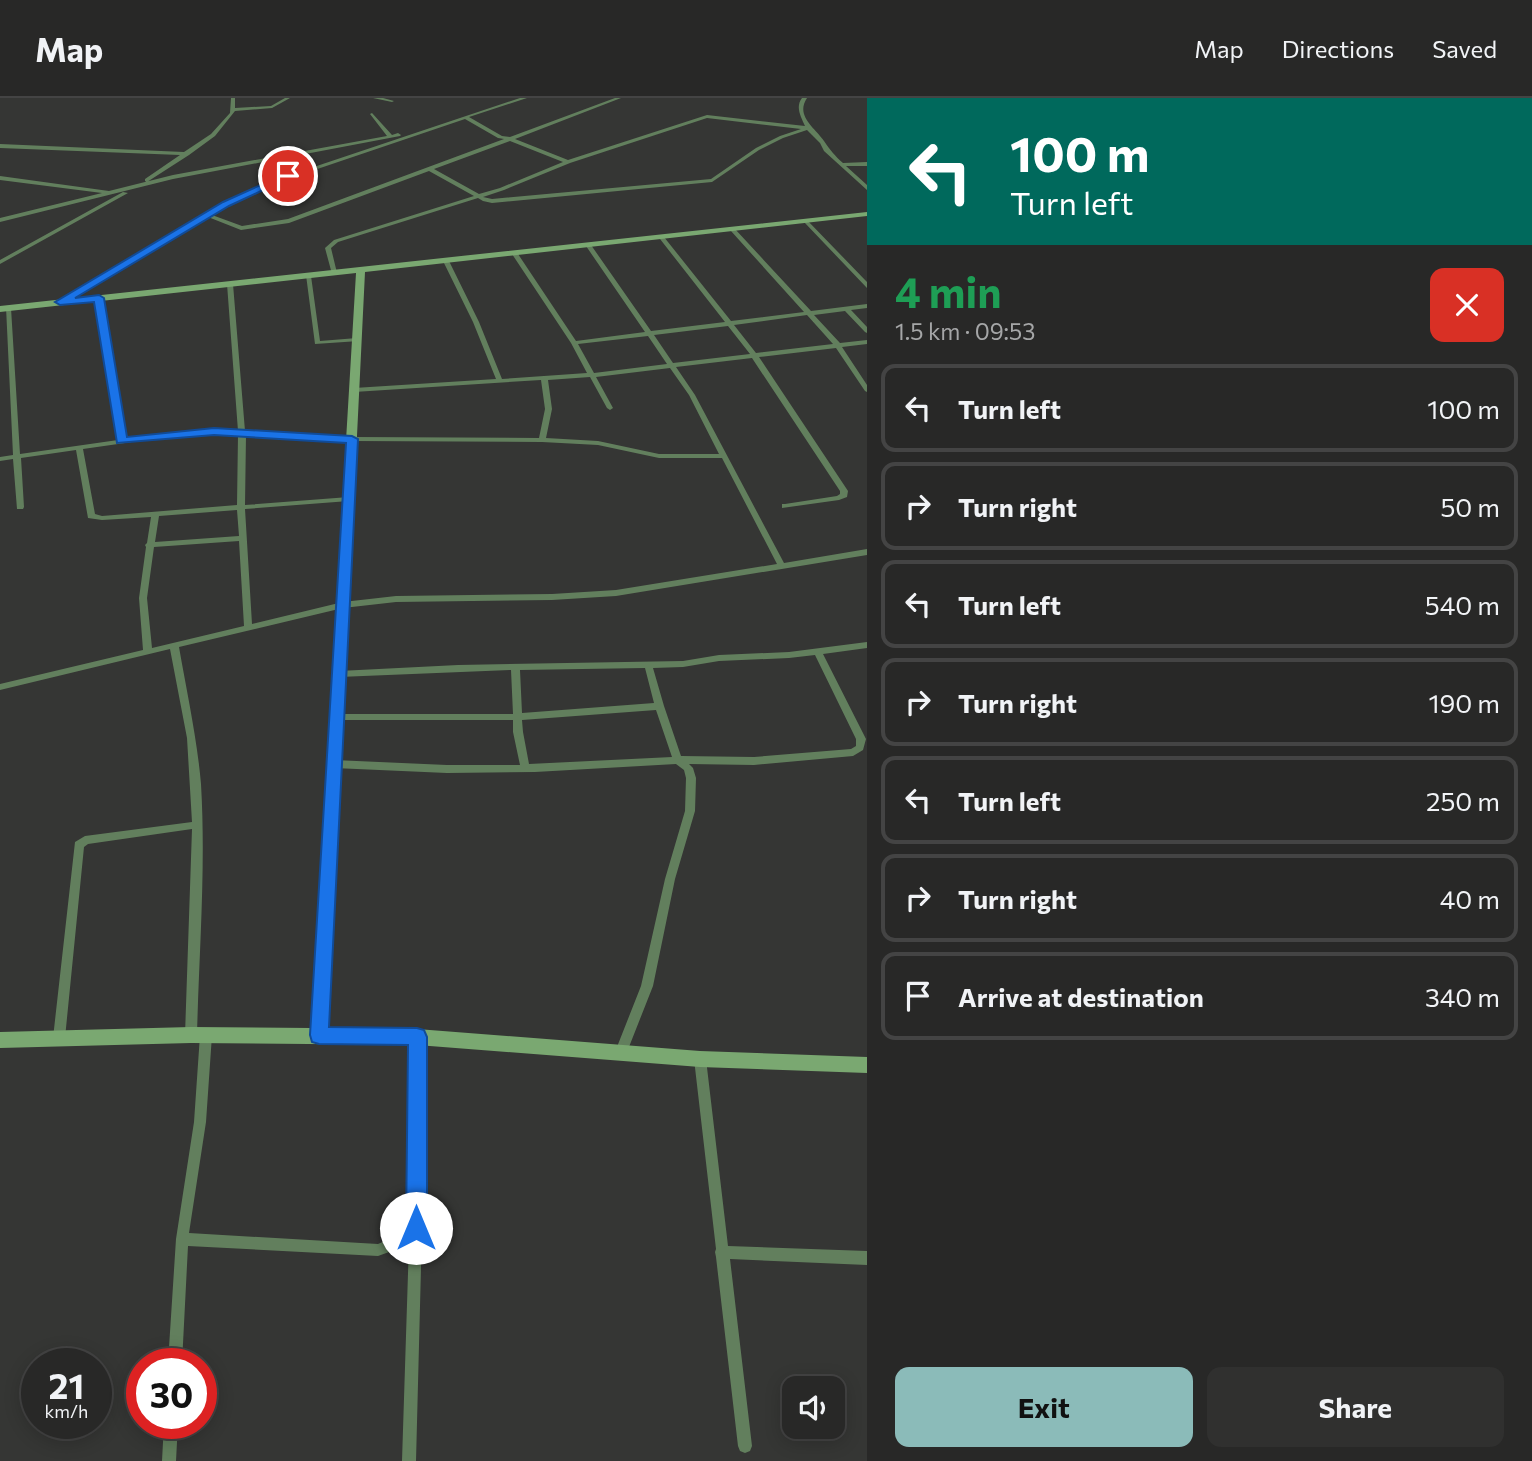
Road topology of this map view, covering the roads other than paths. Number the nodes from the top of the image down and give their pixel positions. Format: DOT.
graph roads {
  1 [pos="233,98"];
  2 [pos="288,98"];
  3 [pos="375,98"];
  4 [pos="525,98"];
  5 [pos="619,98"];
  6 [pos="805,98"];
  7 [pos="392,101"];
  8 [pos="232,110"];
  9 [pos="372,114"];
  10 [pos="465,117"];
  11 [pos="808,128"];
  12 [pos="409,134"];
  13 [pos="390,136"];
  14 [pos="510,139"];
  15 [pos="0,146"];
  16 [pos="187,153"];
  17 [pos="568,162"];
  18 [pos="844,164"];
  19 [pos="867,164"];
  20 [pos="430,169"];
  21 [pos="0,178"];
  22 [pos="140,185"];
  23 [pos="867,188"];
  24 [pos="108,192"];
  25 [pos="478,194"];
  26 [pos="867,214"];
  27 [pos="207,215"];
  28 [pos="0,220"];
  29 [pos="806,221"];
  30 [pos="733,230"];
  31 [pos="662,238"];
  32 [pos="589,246"];
  33 [pos="515,254"];
  34 [pos="446,261"];
  35 [pos="0,262"];
  36 [pos="361,270"];
  37 [pos="334,273"];
  38 [pos="308,276"];
  39 [pos="230,284"];
  40 [pos="867,286"];
  41 [pos="99,298"];
  42 [pos="60,302"];
  43 [pos="867,306"];
  44 [pos="4,308"];
  45 [pos="846,309"];
  46 [pos="808,313"];
  47 [pos="728,322"];
  48 [pos="867,331"];
  49 [pos="648,333"];
  50 [pos="357,340"];
  51 [pos="867,342"];
  52 [pos="574,343"];
  53 [pos="837,344"];
  54 [pos="754,355"];
  55 [pos="673,366"];
  56 [pos="592,375"];
  57 [pos="544,378"];
  58 [pos="500,381"];
  59 [pos="354,390"];
  60 [pos="867,390"];
  61 [pos="610,408"];
  62 [pos="242,433"];
  63 [pos="352,439"];
  64 [pos="542,440"];
  65 [pos="122,441"];
  66 [pos="79,447"];
  67 [pos="722,456"];
  68 [pos="16,457"];
  69 [pos="0,460"];
  70 [pos="349,499"];
  71 [pos="241,506"];
  72 [pos="785,506"];
  73 [pos="20,507"];
  74 [pos="155,514"];
  75 [pos="243,538"];
  76 [pos="149,545"];
  77 [pos="867,552"];
  78 [pos="781,564"];
  79 [pos="342,605"];
  80 [pos="248,628"];
  81 [pos="867,645"];
  82 [pos="174,646"];
  83 [pos="817,651"];
  84 [pos="148,652"];
  85 [pos="648,664"];
  86 [pos="515,667"];
  87 [pos="339,674"];
  88 [pos="0,687"];
  89 [pos="659,706"];
  90 [pos="337,717"];
  91 [pos="518,717"];
  92 [pos="678,760"];
  93 [pos="334,764"];
  94 [pos="526,768"];
  95 [pos="196,825"];
  96 [pos="199,1035"];
  97 [pos="319,1035"];
  98 [pos="417,1037"];
  99 [pos="59,1038"];
  100 [pos="0,1040"];
  101 [pos="621,1052"];
  102 [pos="700,1059"];
  103 [pos="867,1065"];
  104 [pos="416,1228"];
  105 [pos="182,1239"];
  106 [pos="721,1252"];
  107 [pos="867,1258"];
  108 [pos="176,1348"];
  109 [pos="170,1439"];
  110 [pos="745,1446"];
  111 [pos="169,1461"];
  112 [pos="409,1461"];
  1 -- 8 [label="street"];
  2 -- 8 [label="street"];
  3 -- 7 [label="street"];
  4 -- 10 [label="street"];
  5 -- 14 [label="street"];
  6 -- 11 [label="street"];
  8 -- 16 [label="street"];
  9 -- 13 [label="street"];
  10 -- 12 [label="street"];
  10 -- 14 [label="street"];
  11 -- 17 [label="street"];
  11 -- 18 [label="street"];
  11 -- 25 [label="street"];
  12 -- 13 [label="street"];
  12 -- 27 [label="street"];
  13 -- 22 [label="street"];
  14 -- 17 [label="street"];
  14 -- 20 [label="street"];
  15 -- 16 [label="street"];
  16 -- 22 [label="street"];
  17 -- 25 [label="street"];
  18 -- 19 [label="street"];
  18 -- 23 [label="street"];
  20 -- 25 [label="street"];
  20 -- 27 [label="street"];
  21 -- 24 [label="street"];
  22 -- 24 [label="street"];
  22 -- 35 [label="street"];
  24 -- 28 [label="street"];
  25 -- 37 [label="street"];
  26 -- 29 [label="street"];
  27 -- 42 [label="street"];
  29 -- 30 [label="street"];
  29 -- 40 [label="street"];
  30 -- 31 [label="street"];
  30 -- 46 [label="street"];
  31 -- 32 [label="street"];
  31 -- 47 [label="street"];
  32 -- 33 [label="street"];
  32 -- 49 [label="street"];
  33 -- 34 [label="street"];
  33 -- 52 [label="street"];
  34 -- 36 [label="street"];
  34 -- 58 [label="street"];
  36 -- 37 [label="street"];
  36 -- 50 [label="street"];
  37 -- 38 [label="street"];
  38 -- 39 [label="street"];
  38 -- 50 [label="street"];
  39 -- 41 [label="street"];
  39 -- 62 [label="street"];
  41 -- 42 [label="street"];
  41 -- 65 [label="street"];
  42 -- 44 [label="street"];
  43 -- 45 [label="street"];
  44 -- 68 [label="street"];
  45 -- 46 [label="street"];
  45 -- 48 [label="street"];
  46 -- 47 [label="street"];
  46 -- 53 [label="street"];
  47 -- 49 [label="street"];
  47 -- 54 [label="street"];
  49 -- 52 [label="street"];
  49 -- 55 [label="street"];
  50 -- 59 [label="street"];
  51 -- 53 [label="street"];
  52 -- 56 [label="street"];
  53 -- 54 [label="street"];
  53 -- 60 [label="street"];
  54 -- 55 [label="street"];
  54 -- 72 [label="street"];
  55 -- 56 [label="street"];
  55 -- 67 [label="street"];
  56 -- 57 [label="street"];
  56 -- 61 [label="street"];
  57 -- 58 [label="street"];
  57 -- 64 [label="street"];
  58 -- 59 [label="street"];
  59 -- 63 [label="street"];
  62 -- 63 [label="street"];
  62 -- 65 [label="street"];
  62 -- 71 [label="street"];
  63 -- 64 [label="street"];
  63 -- 70 [label="street"];
  64 -- 67 [label="street"];
  65 -- 66 [label="street"];
  66 -- 68 [label="street"];
  66 -- 74 [label="street"];
  67 -- 78 [label="street"];
  68 -- 69 [label="street"];
  68 -- 73 [label="street"];
  70 -- 71 [label="street"];
  70 -- 79 [label="street"];
  71 -- 74 [label="street"];
  71 -- 75 [label="street"];
  74 -- 76 [label="street"];
  75 -- 76 [label="street"];
  75 -- 80 [label="street"];
  76 -- 84 [label="street"];
  77 -- 78 [label="street"];
  78 -- 79 [label="street"];
  79 -- 80 [label="street"];
  79 -- 87 [label="street"];
  80 -- 82 [label="street"];
  81 -- 83 [label="street"];
  82 -- 84 [label="street"];
  82 -- 95 [label="street"];
  83 -- 85 [label="street"];
  83 -- 92 [label="street"];
  84 -- 88 [label="street"];
  85 -- 86 [label="street"];
  85 -- 89 [label="street"];
  86 -- 87 [label="street"];
  86 -- 91 [label="street"];
  87 -- 90 [label="street"];
  89 -- 91 [label="street"];
  89 -- 92 [label="street"];
  90 -- 91 [label="street"];
  90 -- 93 [label="street"];
  91 -- 94 [label="street"];
  92 -- 94 [label="street"];
  92 -- 101 [label="street"];
  93 -- 94 [label="street"];
  93 -- 97 [label="street"];
  95 -- 96 [label="street"];
  95 -- 99 [label="street"];
  96 -- 97 [label="street"];
  96 -- 99 [label="street"];
  96 -- 105 [label="street"];
  97 -- 98 [label="street"];
  98 -- 101 [label="street"];
  98 -- 104 [label="street"];
  99 -- 100 [label="street"];
  101 -- 102 [label="street"];
  102 -- 103 [label="street"];
  102 -- 106 [label="street"];
  104 -- 105 [label="street"];
  104 -- 112 [label="street"];
  105 -- 108 [label="street"];
  106 -- 107 [label="street"];
  106 -- 110 [label="street"];
  109 -- 111 [label="street"];
}
